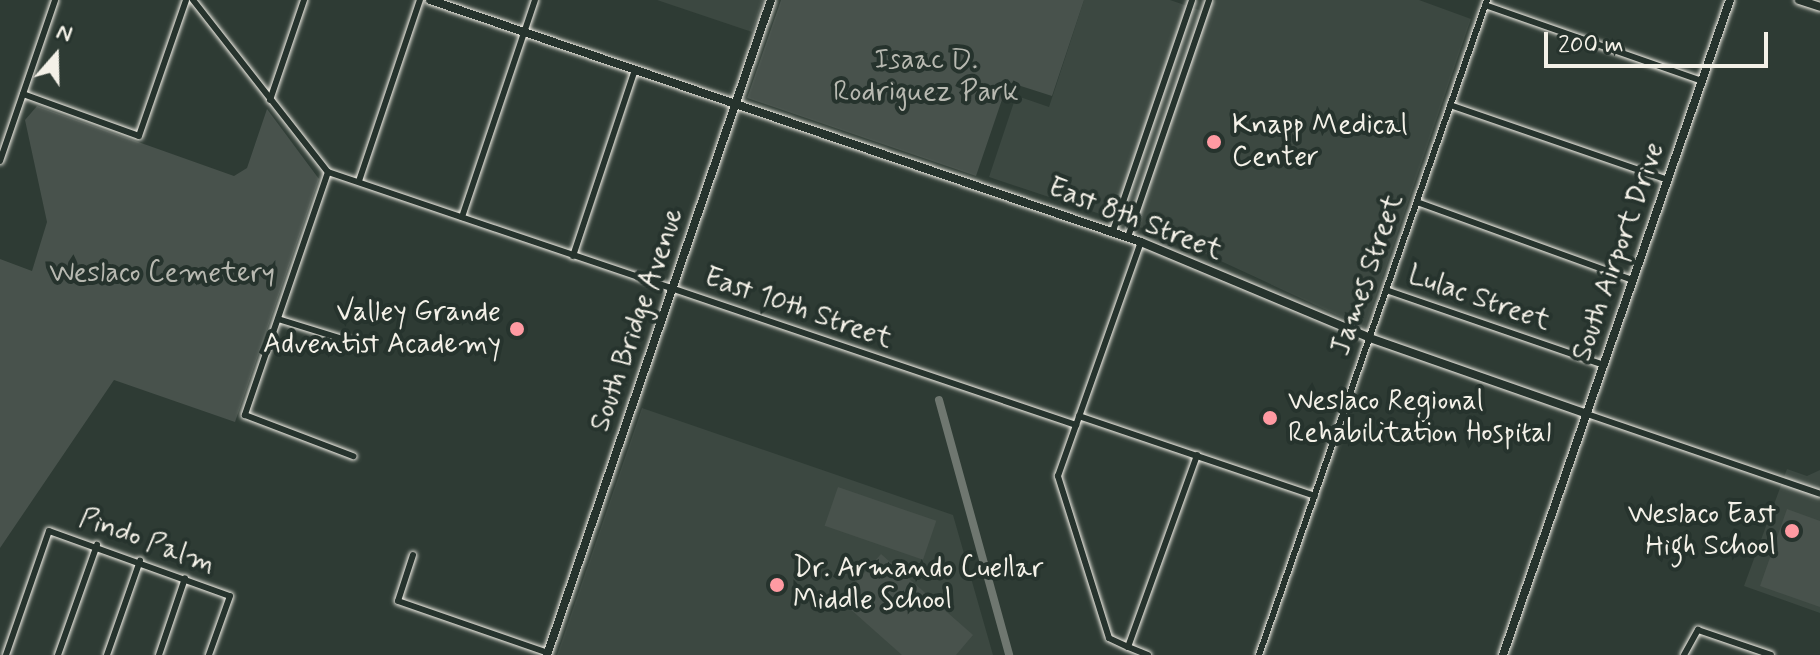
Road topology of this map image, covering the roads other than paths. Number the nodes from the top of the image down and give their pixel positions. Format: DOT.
graph roads {
  1 [pos="55,0"];
  2 [pos="186,0"];
  3 [pos="193,0"];
  4 [pos="304,0"];
  5 [pos="420,0"];
  6 [pos="430,0"];
  7 [pos="535,0"];
  8 [pos="771,0"];
  9 [pos="1192,0"];
  10 [pos="1209,0"];
  11 [pos="1730,0"];
  12 [pos="1799,0"];
  13 [pos="1486,3"];
  14 [pos="1820,7"];
  15 [pos="524,32"];
  16 [pos="635,70"];
  17 [pos="1702,81"];
  18 [pos="23,94"];
  19 [pos="270,100"];
  20 [pos="736,103"];
  21 [pos="1450,105"];
  22 [pos="0,161"];
  23 [pos="328,172"];
  24 [pos="1668,180"];
  25 [pos="359,181"];
  26 [pos="1417,202"];
  27 [pos="462,217"];
  28 [pos="1113,231"];
  29 [pos="1128,237"];
  30 [pos="1141,242"];
  31 [pos="573,256"];
  32 [pos="1633,280"];
  33 [pos="673,290"];
  34 [pos="1386,290"];
  35 [pos="278,319"];
  36 [pos="1370,338"];
  37 [pos="359,344"];
  38 [pos="1604,365"];
  39 [pos="1587,414"];
  40 [pos="1079,416"];
  41 [pos="1076,425"];
  42 [pos="1197,455"];
  43 [pos="353,456"];
  44 [pos="1820,494"];
  45 [pos="1315,496"];
  46 [pos="97,545"];
  47 [pos="413,555"];
  48 [pos="140,561"];
  49 [pos="185,578"];
  50 [pos="1128,647"];
  51 [pos="548,654"];
  52 [pos="6,655"];
  53 [pos="58,655"];
  54 [pos="107,655"];
  55 [pos="159,655"];
  56 [pos="209,655"];
  57 [pos="1148,655"];
  58 [pos="1259,655"];
  59 [pos="1503,655"];
  60 [pos="1684,655"];
  61 [pos="1771,655"];
  1 -- 18 [label="street"];
  2 -- 18 [label="street"];
  3 -- 19 [label="street"];
  4 -- 19 [label="street"];
  5 -- 25 [label="street"];
  6 -- 15 [label="street, East 8th Street"];
  7 -- 15 [label="street"];
  8 -- 20 [label="street, South Bridge Avenue"];
  9 -- 28 [label="street"];
  10 -- 29 [label="street"];
  11 -- 17 [label="street, South Airport Drive"];
  12 -- 14 [label="street"];
  13 -- 17 [label="street"];
  13 -- 21 [label="street, James Street"];
  15 -- 16 [label="street, East 8th Street"];
  15 -- 27 [label="street"];
  16 -- 20 [label="street, East 8th Street"];
  16 -- 31 [label="street"];
  17 -- 24 [label="street, South Airport Drive"];
  18 -- 22 [label="street"];
  19 -- 23 [label="street"];
  20 -- 28 [label="street, East 8th Street"];
  20 -- 33 [label="street, South Bridge Avenue"];
  21 -- 24 [label="street"];
  21 -- 26 [label="street, James Street"];
  23 -- 25 [label="street, East 10th Street"];
  23 -- 35 [label="street"];
  24 -- 32 [label="street, South Airport Drive"];
  25 -- 27 [label="street, East 10th Street"];
  26 -- 32 [label="street"];
  26 -- 34 [label="street, James Street"];
  27 -- 31 [label="street, East 10th Street"];
  28 -- 29 [label="street, East 8th Street"];
  29 -- 30 [label="street, East 8th Street"];
  30 -- 36 [label="street, East 8th Street"];
  30 -- 40 [label="street"];
  31 -- 33 [label="street, East 10th Street"];
  32 -- 38 [label="street, South Airport Drive"];
  33 -- 41 [label="street, East 10th Street"];
  33 -- 51 [label="street, South Bridge Avenue"];
  34 -- 36 [label="street, James Street"];
  34 -- 38 [label="street, Lulac Street"];
  35 -- 37 [label="street"];
  35 -- 43 [label="street"];
  36 -- 39 [label="street, East 8th Street"];
  36 -- 45 [label="street, James Street"];
  38 -- 39 [label="street, South Airport Drive"];
  39 -- 44 [label="street, East 8th Street"];
  39 -- 59 [label="street, South Airport Drive"];
  40 -- 41 [label="street"];
  40 -- 42 [label="street"];
  41 -- 50 [label="street"];
  42 -- 45 [label="street"];
  42 -- 50 [label="street"];
  45 -- 58 [label="street, James Street"];
  46 -- 48 [label="street, Pindo Palm"];
  46 -- 52 [label="street, Pindo Palm"];
  46 -- 53 [label="street"];
  47 -- 51 [label="street"];
  48 -- 49 [label="street, Pindo Palm"];
  48 -- 54 [label="street"];
  49 -- 55 [label="street"];
  49 -- 56 [label="street, Pindo Palm"];
  50 -- 57 [label="street"];
  60 -- 61 [label="street"];
}
